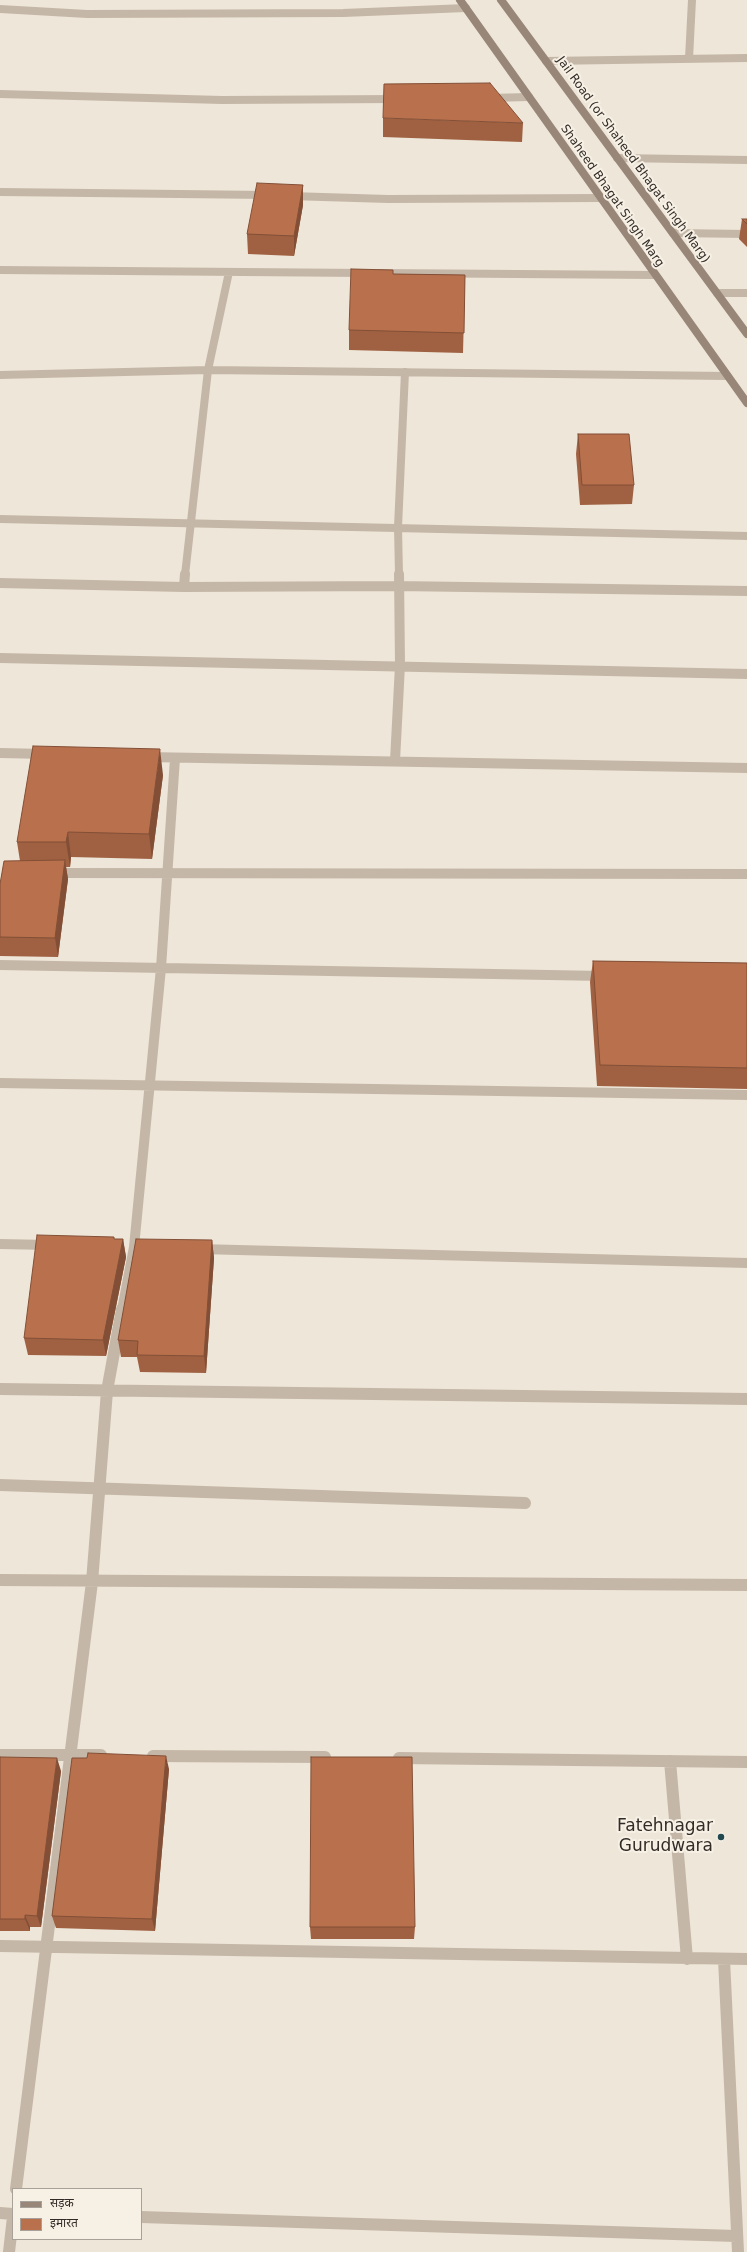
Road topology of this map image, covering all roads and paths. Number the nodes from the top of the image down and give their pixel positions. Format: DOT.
graph roads {
  1 [pos="460,0"];
  2 [pos="501,0"];
  3 [pos="692,0"];
  4 [pos="466,8"];
  5 [pos="0,9"];
  6 [pos="689,58"];
  7 [pos="747,58"];
  8 [pos="546,61"];
  9 [pos="0,94"];
  10 [pos="529,97"];
  11 [pos="482,98"];
  12 [pos="404,99"];
  13 [pos="617,158"];
  14 [pos="747,160"];
  15 [pos="0,192"];
  16 [pos="600,198"];
  17 [pos="673,233"];
  18 [pos="747,234"];
  19 [pos="0,270"];
  20 [pos="229,272"];
  21 [pos="654,275"];
  22 [pos="717,293"];
  23 [pos="747,294"];
  24 [pos="747,334"];
  25 [pos="208,370"];
  26 [pos="405,372"];
  27 [pos="0,375"];
  28 [pos="727,376"];
  29 [pos="747,403"];
  30 [pos="0,519"];
  31 [pos="190,522"];
  32 [pos="398,527"];
  33 [pos="747,536"];
  34 [pos="0,583"];
  35 [pos="397,586"];
  36 [pos="184,587"];
  37 [pos="747,591"];
  38 [pos="0,658"];
  39 [pos="400,665"];
  40 [pos="747,674"];
  41 [pos="0,753"];
  42 [pos="56,755"];
  43 [pos="136,757"];
  44 [pos="175,758"];
  45 [pos="395,761"];
  46 [pos="747,768"];
  47 [pos="47,873"];
  48 [pos="166,873"];
  49 [pos="747,874"];
  50 [pos="0,965"];
  51 [pos="161,968"];
  52 [pos="612,977"];
  53 [pos="0,1083"];
  54 [pos="151,1085"];
  55 [pos="747,1095"];
  56 [pos="0,1244"];
  57 [pos="63,1245"];
  58 [pos="190,1248"];
  59 [pos="747,1263"];
  60 [pos="0,1389"];
  61 [pos="108,1390"];
  62 [pos="747,1399"];
  63 [pos="0,1485"];
  64 [pos="100,1487"];
  65 [pos="525,1503"];
  66 [pos="0,1580"];
  67 [pos="92,1582"];
  68 [pos="747,1585"];
  69 [pos="0,1755"];
  70 [pos="71,1755"];
  71 [pos="111,1755"];
  72 [pos="143,1755"];
  73 [pos="335,1757"];
  74 [pos="390,1758"];
  75 [pos="670,1761"];
  76 [pos="747,1762"];
  77 [pos="0,1946"];
  78 [pos="45,1947"];
  79 [pos="687,1959"];
  80 [pos="724,1959"];
  81 [pos="747,1960"];
  82 [pos="16,2188"];
  83 [pos="0,2213"];
  84 [pos="12,2214"];
  85 [pos="142,2218"];
  86 [pos="12,2226"];
  87 [pos="736,2236"];
  88 [pos="9,2252"];
  89 [pos="738,2252"];
  1 -- 4 [label="main road, Shaheed Bhagat Singh Marg"];
  2 -- 8 [label="main road, Jail Road (or Shaheed Bhagat Singh Marg)"];
  3 -- 6 [label="street"];
  4 -- 5 [label="street"];
  4 -- 10 [label="main road, Shaheed Bhagat Singh Marg"];
  6 -- 7 [label="street"];
  6 -- 8 [label="street"];
  8 -- 13 [label="main road, Jail Road (or Shaheed Bhagat Singh Marg)"];
  9 -- 12 [label="street"];
  10 -- 11 [label="street"];
  10 -- 16 [label="main road, Shaheed Bhagat Singh Marg"];
  13 -- 14 [label="street"];
  13 -- 17 [label="main road, Jail Road (or Shaheed Bhagat Singh Marg)"];
  15 -- 16 [label="street"];
  16 -- 21 [label="main road, Shaheed Bhagat Singh Marg"];
  17 -- 18 [label="street"];
  17 -- 22 [label="main road, Jail Road (or Shaheed Bhagat Singh Marg)"];
  19 -- 20 [label="street"];
  20 -- 21 [label="street"];
  20 -- 25 [label="street"];
  21 -- 28 [label="main road, Shaheed Bhagat Singh Marg"];
  22 -- 23 [label="street"];
  22 -- 24 [label="main road, Jail Road (or Shaheed Bhagat Singh Marg)"];
  25 -- 26 [label="street"];
  25 -- 27 [label="street"];
  25 -- 31 [label="street"];
  26 -- 28 [label="street"];
  26 -- 32 [label="street"];
  28 -- 29 [label="main road, Shaheed Bhagat Singh Marg"];
  30 -- 31 [label="street"];
  31 -- 32 [label="street"];
  31 -- 36 [label="street"];
  32 -- 33 [label="street"];
  32 -- 35 [label="street"];
  34 -- 36 [label="street"];
  35 -- 36 [label="street"];
  35 -- 37 [label="street"];
  35 -- 39 [label="street"];
  38 -- 39 [label="street"];
  39 -- 40 [label="street"];
  39 -- 45 [label="street"];
  41 -- 42 [label="street"];
  43 -- 44 [label="street"];
  44 -- 45 [label="street"];
  44 -- 48 [label="street"];
  45 -- 46 [label="street"];
  47 -- 48 [label="street"];
  48 -- 49 [label="street"];
  48 -- 51 [label="street"];
  50 -- 51 [label="street"];
  51 -- 52 [label="street"];
  51 -- 54 [label="street"];
  53 -- 54 [label="street"];
  54 -- 55 [label="street"];
  54 -- 61 [label="street"];
  56 -- 57 [label="street"];
  58 -- 59 [label="street"];
  60 -- 61 [label="street"];
  61 -- 62 [label="street"];
  61 -- 64 [label="street"];
  63 -- 64 [label="street"];
  64 -- 65 [label="street"];
  64 -- 67 [label="street"];
  66 -- 67 [label="street"];
  67 -- 68 [label="street"];
  67 -- 70 [label="street"];
  69 -- 70 [label="street"];
  70 -- 71 [label="street"];
  70 -- 78 [label="street"];
  72 -- 73 [label="street"];
  74 -- 75 [label="street"];
  75 -- 76 [label="street"];
  75 -- 79 [label="street"];
  77 -- 78 [label="street"];
  78 -- 79 [label="street"];
  78 -- 82 [label="street"];
  79 -- 80 [label="street"];
  80 -- 81 [label="street"];
  80 -- 87 [label="street"];
  83 -- 84 [label="street"];
  85 -- 87 [label="street"];
  86 -- 88 [label="street"];
  87 -- 89 [label="street"];
}
